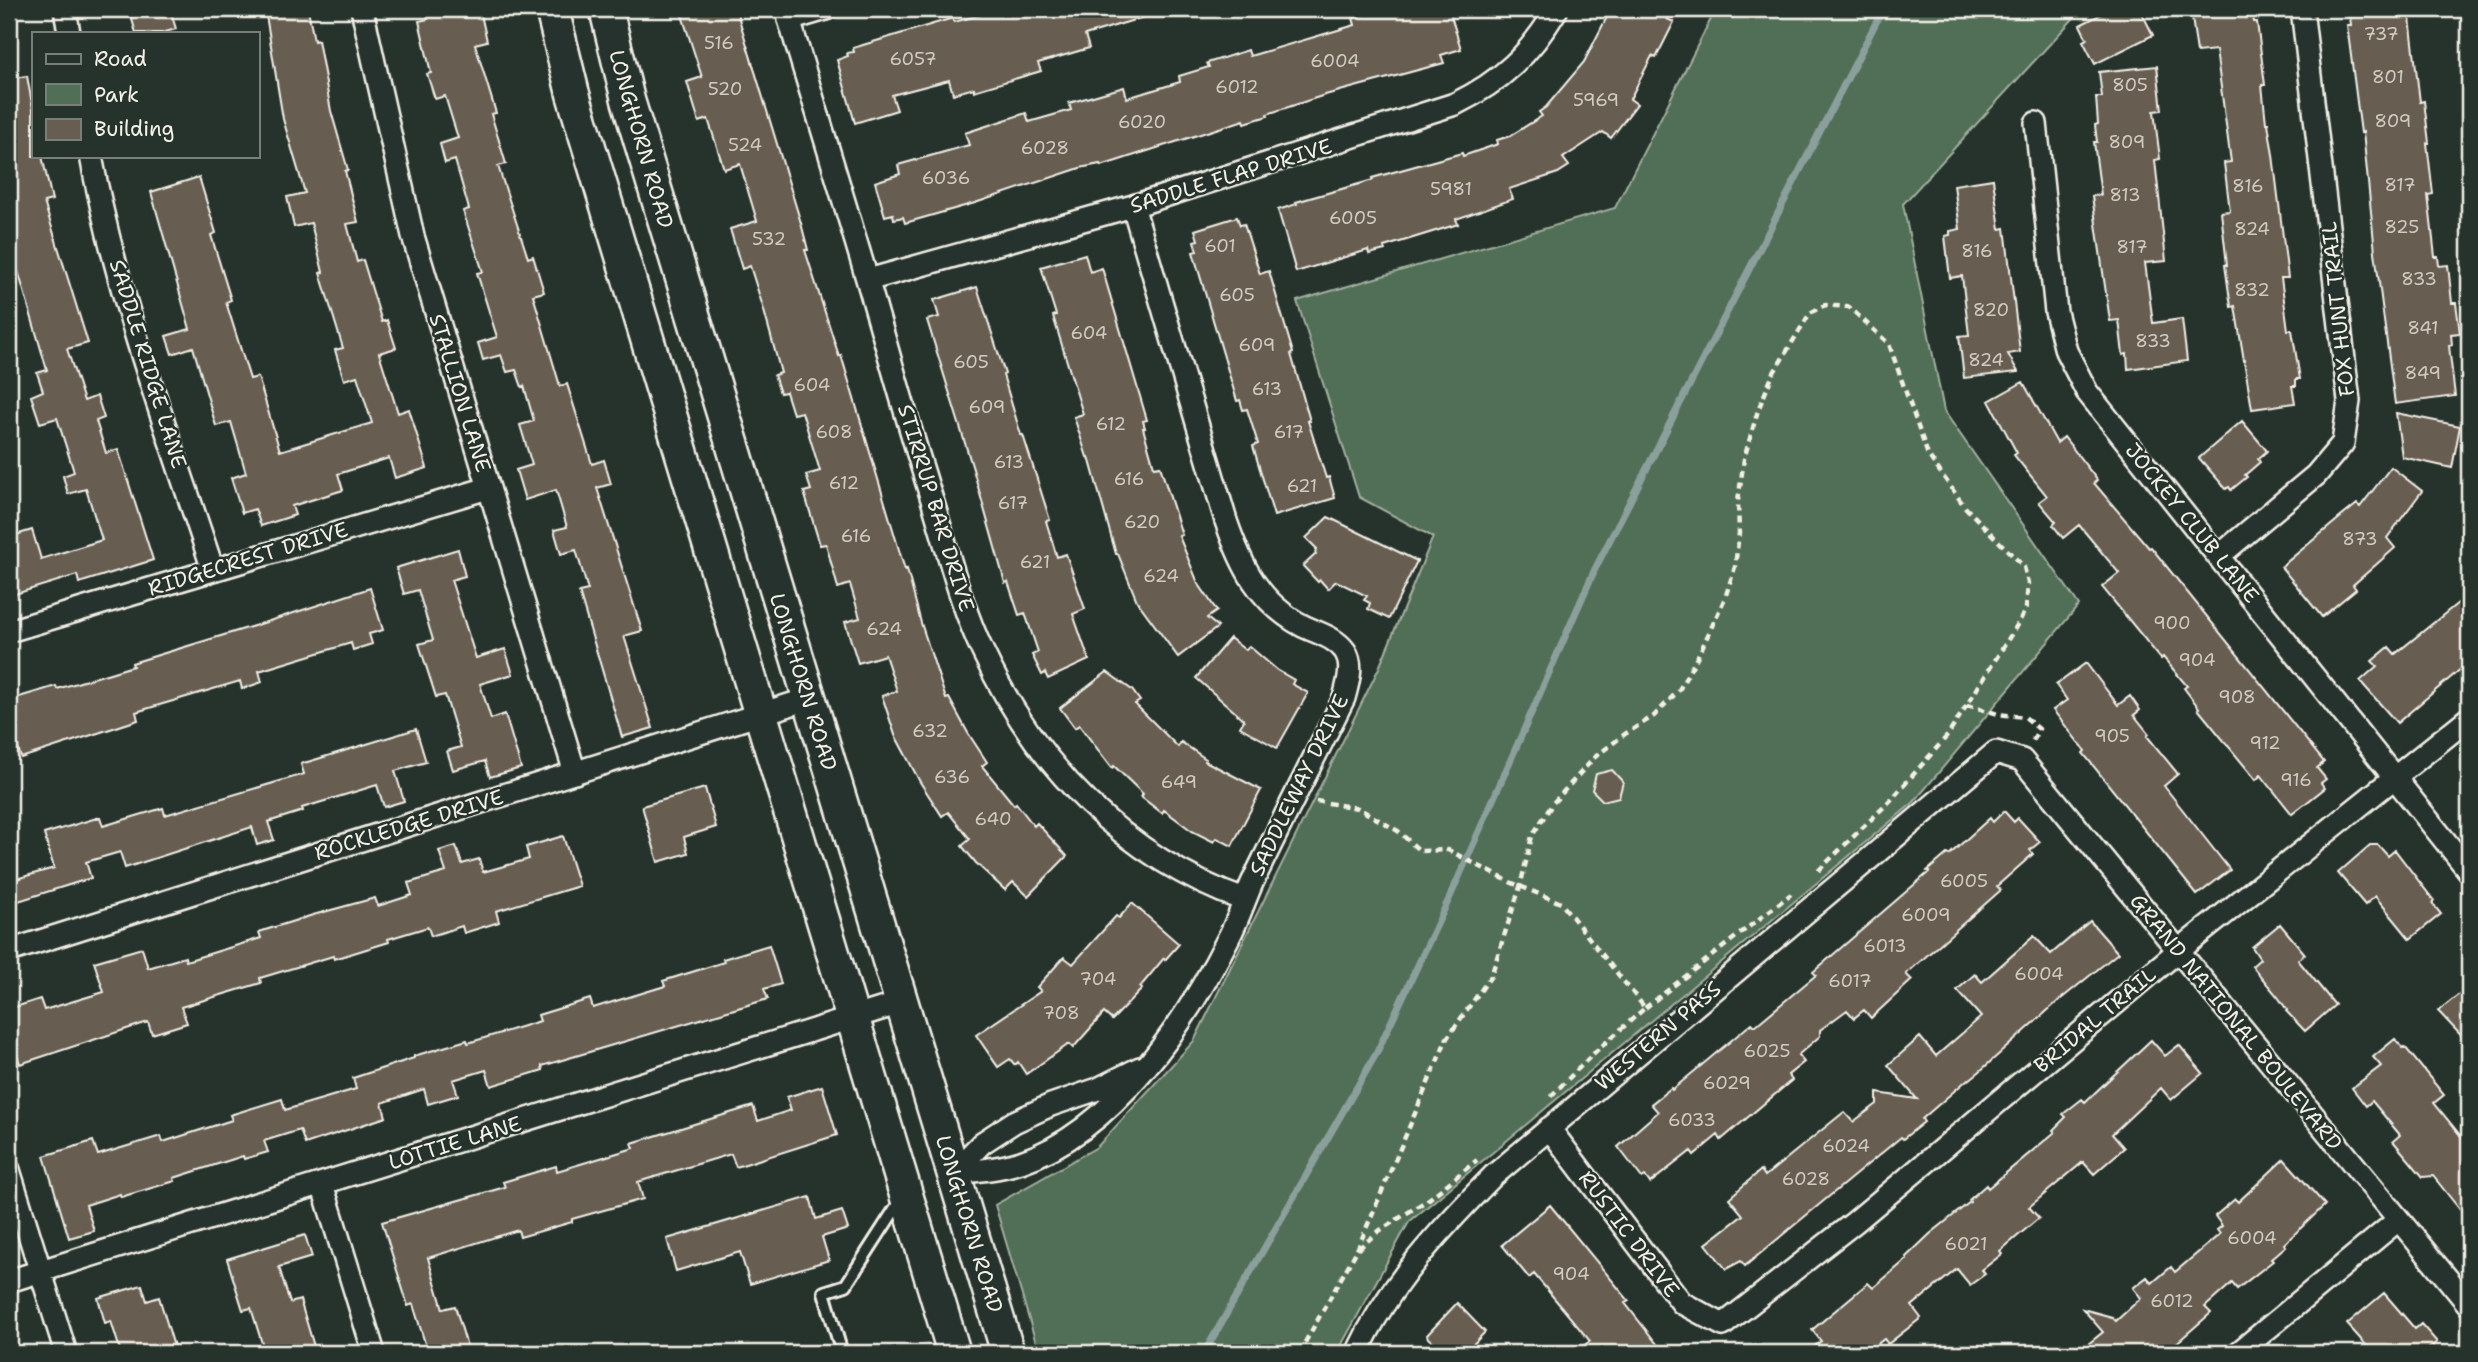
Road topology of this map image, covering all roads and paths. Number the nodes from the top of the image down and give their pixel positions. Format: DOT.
graph roads {
  1 [pos="65,9"];
  2 [pos="362,9"];
  3 [pos="552,9"];
  4 [pos="606,9"];
  5 [pos="826,9"];
  6 [pos="1557,9"];
  7 [pos="2302,9"];
  8 [pos="788,14"];
  9 [pos="69,32"];
  10 [pos="2036,122"];
  11 [pos="92,158"];
  12 [pos="1133,206"];
  13 [pos="868,280"];
  14 [pos="488,488"];
  15 [pos="2219,556"];
  16 [pos="213,569"];
  17 [pos="9,631"];
  18 [pos="808,699"];
  19 [pos="1967,705"];
  20 [pos="761,714"];
  21 [pos="2469,718"];
  22 [pos="2022,760"];
  23 [pos="575,773"];
  24 [pos="2396,776"];
  25 [pos="1294,798"];
  26 [pos="2469,871"];
  27 [pos="1809,880"];
  28 [pos="1520,887"];
  29 [pos="1799,888"];
  30 [pos="1244,900"];
  31 [pos="9,951"];
  32 [pos="2178,951"];
  33 [pos="900,1003"];
  34 [pos="1645,1008"];
  35 [pos="853,1018"];
  36 [pos="1145,1066"];
  37 [pos="1547,1100"];
  38 [pos="1549,1128"];
  39 [pos="1478,1158"];
  40 [pos="9,1170"];
  41 [pos="953,1173"];
  42 [pos="322,1184"];
  43 [pos="906,1192"];
  44 [pos="2398,1220"];
  45 [pos="1357,1250"];
  46 [pos="40,1271"];
  47 [pos="9,1282"];
  48 [pos="2469,1305"];
  49 [pos="1723,1325"];
  50 [pos="66,1353"];
  51 [pos="374,1353"];
  52 [pos="842,1353"];
  53 [pos="954,1353"];
  54 [pos="1009,1353"];
  55 [pos="1299,1353"];
  56 [pos="1357,1353"];
  57 [pos="2238,1353"];
  1 -- 9 [label="street"];
  2 -- 14 [label="street, STALLION LANE"];
  3 -- 20 [label="main road"];
  4 -- 18 [label="main road, LONGHORN ROAD"];
  5 -- 8 [label="street"];
  6 -- 12 [label="street, SADDLE FLAP DRIVE"];
  7 -- 15 [label="street, FOX HUNT TRAIL"];
  8 -- 13 [label="street, STIRRUP BAR DRIVE"];
  10 -- 15 [label="street, JOCKEY CLUB LANE"];
  11 -- 16 [label="street, SADDLE RIDGE LANE"];
  12 -- 13 [label="street, SADDLE FLAP DRIVE"];
  12 -- 25 [label="street, SADDLEWAY DRIVE"];
  13 -- 30 [label="street, STIRRUP BAR DRIVE"];
  14 -- 16 [label="street, RIDGECREST DRIVE"];
  14 -- 23 [label="street, STALLION LANE"];
  15 -- 24 [label="street, JOCKEY CLUB LANE"];
  16 -- 17 [label="street, RIDGECREST DRIVE"];
  18 -- 20 [label="street, ROCKLEDGE DRIVE"];
  18 -- 33 [label="main road, LONGHORN ROAD"];
  19 -- 22 [label="path"];
  19 -- 27 [label="path"];
  19 -- 28 [label="path"];
  20 -- 23 [label="street, ROCKLEDGE DRIVE"];
  20 -- 35 [label="main road"];
  21 -- 24 [label="street, BRIDAL TRAIL"];
  22 -- 32 [label="street, GRAND NATIONAL BOULEVARD"];
  22 -- 38 [label="street, WESTERN PASS"];
  23 -- 31 [label="street, ROCKLEDGE DRIVE"];
  24 -- 26 [label="street, JOCKEY CLUB LANE"];
  24 -- 32 [label="street, BRIDAL TRAIL"];
  25 -- 28 [label="path"];
  25 -- 30 [label="street, SADDLEWAY DRIVE"];
  28 -- 34 [label="path"];
  28 -- 45 [label="path"];
  29 -- 34 [label="path"];
  30 -- 36 [label="street, SADDLEWAY DRIVE"];
  32 -- 44 [label="street, GRAND NATIONAL BOULEVARD"];
  32 -- 49 [label="street, BRIDAL TRAIL"];
  33 -- 35 [label="street, LOTTIE LANE"];
  33 -- 41 [label="main road, LONGHORN ROAD"];
  34 -- 37 [label="path"];
  35 -- 42 [label="street, LOTTIE LANE"];
  35 -- 43 [label="main road"];
  36 -- 41 [label="street, SADDLEWAY DRIVE"];
  36 -- 41 [label="street, SADDLEWAY DRIVE"];
  38 -- 49 [label="street, RUSTIC DRIVE"];
  38 -- 56 [label="street, WESTERN PASS"];
  39 -- 45 [label="path"];
  40 -- 46 [label="street"];
  41 -- 54 [label="main road, LONGHORN ROAD"];
  42 -- 46 [label="street, LOTTIE LANE"];
  42 -- 51 [label="street"];
  43 -- 52 [label="lane"];
  43 -- 53 [label="main road"];
  44 -- 48 [label="street, GRAND NATIONAL BOULEVARD"];
  44 -- 57 [label="street"];
  45 -- 55 [label="path"];
  46 -- 47 [label="street, LOTTIE LANE"];
  46 -- 50 [label="street"];
}
